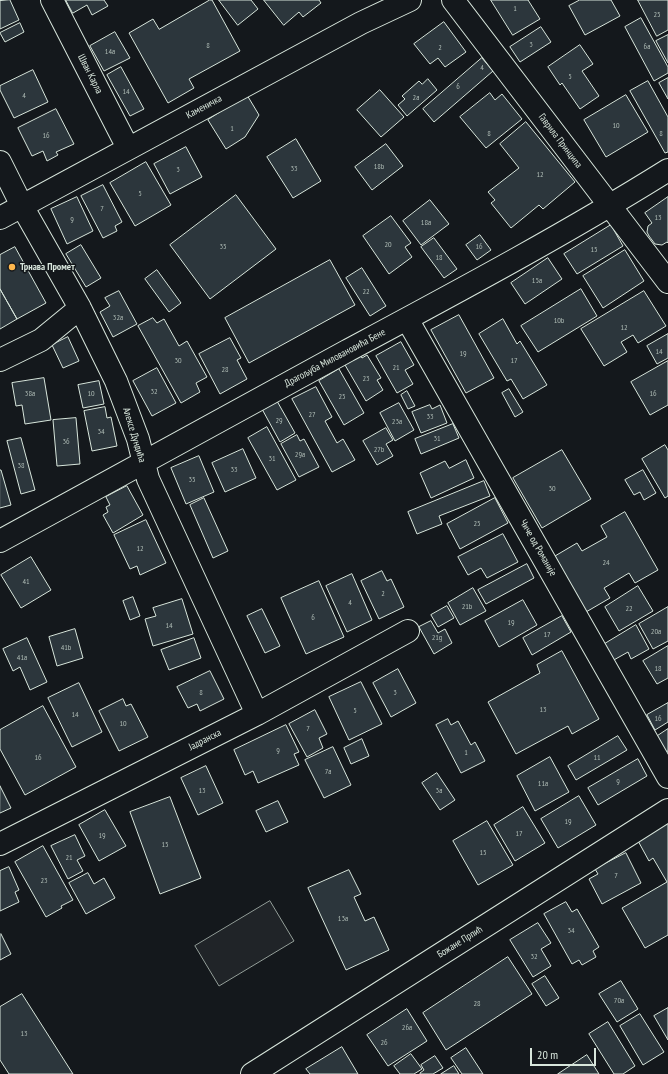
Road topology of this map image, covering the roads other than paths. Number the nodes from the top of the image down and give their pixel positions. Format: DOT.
graph roads {
  1 [pos="52,0"];
  2 [pos="410,0"];
  3 [pos="453,0"];
  4 [pos="128,148"];
  5 [pos="0,162"];
  6 [pos="668,170"];
  7 [pos="22,206"];
  8 [pos="610,206"];
  9 [pos="0,218"];
  10 [pos="668,282"];
  11 [pos="80,308"];
  12 [pos="407,319"];
  13 [pos="0,360"];
  14 [pos="142,462"];
  15 [pos="0,541"];
  16 [pos="408,631"];
  17 [pos="257,714"];
  18 [pos="668,777"];
  19 [pos="668,810"];
  20 [pos="0,844"];
  21 [pos="252,1074"];
  1 -- 4 [label="street, Шван Карла"];
  2 -- 4 [label="street, Каменичка"];
  3 -- 8 [label="street, Гаврила Принципа"];
  4 -- 7 [label="street, Каменичка"];
  5 -- 7 [label="street, Алексе Дундића"];
  6 -- 8 [label="street, Драгољуба Миловановића Бене"];
  7 -- 9 [label="street, Каменичка"];
  7 -- 11 [label="street, Алексе Дундића"];
  8 -- 10 [label="street, Гаврила Принципа"];
  8 -- 12 [label="street, Драгољуба Миловановића Бене"];
  11 -- 13 [label="street"];
  11 -- 14 [label="street, Алексе Дундића"];
  12 -- 14 [label="street, Драгољуба Миловановића Бене"];
  12 -- 18 [label="street, Чиче од Романије"];
  14 -- 15 [label="street, Драгољуба Миловановића Бене"];
  14 -- 17 [label="street, Алексе Дундића"];
  16 -- 17 [label="street, Јадранска"];
  17 -- 20 [label="street, Јадранска"];
  19 -- 21 [label="street, Божане Прпић"];
}
